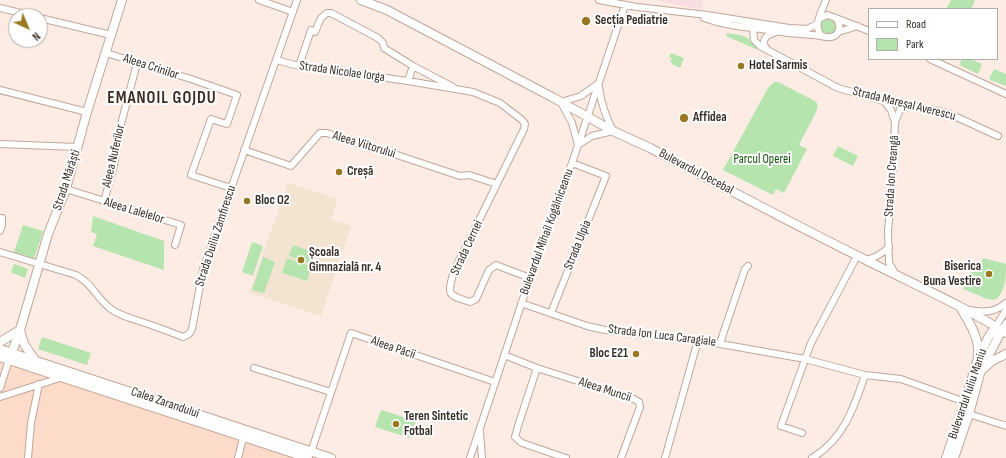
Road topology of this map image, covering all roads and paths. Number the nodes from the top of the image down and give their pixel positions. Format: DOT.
graph roads {
  1 [pos="122,0"];
  2 [pos="259,0"];
  3 [pos="297,0"];
  4 [pos="361,0"];
  5 [pos="373,0"];
  6 [pos="600,0"];
  7 [pos="826,0"];
  8 [pos="625,6"];
  9 [pos="387,10"];
  10 [pos="293,12"];
  11 [pos="692,14"];
  12 [pos="835,17"];
  13 [pos="48,20"];
  14 [pos="818,22"];
  15 [pos="769,25"];
  16 [pos="859,26"];
  17 [pos="753,28"];
  18 [pos="764,30"];
  19 [pos="868,30"];
  20 [pos="776,32"];
  21 [pos="838,32"];
  22 [pos="111,35"];
  23 [pos="822,36"];
  24 [pos="760,46"];
  25 [pos="768,50"];
  26 [pos="106,53"];
  27 [pos="276,60"];
  28 [pos="932,60"];
  29 [pos="137,63"];
  30 [pos="298,66"];
  31 [pos="413,66"];
  32 [pos="408,81"];
  33 [pos="599,83"];
  34 [pos="0,90"];
  35 [pos="458,90"];
  36 [pos="1006,94"];
  37 [pos="560,102"];
  38 [pos="884,102"];
  39 [pos="902,105"];
  40 [pos="87,112"];
  41 [pos="587,116"];
  42 [pos="895,122"];
  43 [pos="524,129"];
  44 [pos="614,131"];
  45 [pos="998,136"];
  46 [pos="0,144"];
  47 [pos="578,145"];
  48 [pos="77,147"];
  49 [pos="244,150"];
  50 [pos="572,163"];
  51 [pos="497,184"];
  52 [pos="231,188"];
  53 [pos="66,189"];
  54 [pos="104,202"];
  55 [pos="0,218"];
  56 [pos="0,232"];
  57 [pos="175,245"];
  58 [pos="889,247"];
  59 [pos="0,252"];
  60 [pos="857,256"];
  61 [pos="866,260"];
  62 [pos="39,265"];
  63 [pos="748,266"];
  64 [pos="896,275"];
  65 [pos="530,278"];
  66 [pos="521,303"];
  67 [pos="1006,303"];
  68 [pos="959,306"];
  69 [pos="1006,310"];
  70 [pos="551,313"];
  71 [pos="1002,328"];
  72 [pos="20,330"];
  73 [pos="698,340"];
  74 [pos="0,342"];
  75 [pos="720,343"];
  76 [pos="0,349"];
  77 [pos="1006,354"];
  78 [pos="504,355"];
  79 [pos="11,356"];
  80 [pos="0,357"];
  81 [pos="805,359"];
  82 [pos="35,360"];
  83 [pos="978,361"];
  84 [pos="254,368"];
  85 [pos="537,368"];
  86 [pos="981,370"];
  87 [pos="864,375"];
  88 [pos="63,377"];
  89 [pos="495,382"];
  90 [pos="39,384"];
  91 [pos="0,388"];
  92 [pos="331,392"];
  93 [pos="0,397"];
  94 [pos="966,402"];
  95 [pos="969,414"];
  96 [pos="1006,426"];
  97 [pos="480,427"];
  98 [pos="802,433"];
  99 [pos="244,434"];
  100 [pos="309,455"];
  101 [pos="28,458"];
  102 [pos="238,458"];
  103 [pos="331,458"];
  104 [pos="470,458"];
  105 [pos="482,458"];
  106 [pos="566,458"];
  107 [pos="621,458"];
  108 [pos="665,458"];
  109 [pos="812,458"];
  110 [pos="946,458"];
  111 [pos="954,458"];
  1 -- 22 [label="main road, Strada Mărăști"];
  2 -- 10 [label="street"];
  3 -- 10 [label="street, Strada Duiliu Zamfirescu"];
  4 -- 9 [label="main road, Bulevardul Decebal"];
  5 -- 9 [label="main road, Bulevardul Decebal"];
  6 -- 8 [label="street"];
  7 -- 12 [label="street"];
  7 -- 14 [label="street"];
  8 -- 11 [label="street"];
  8 -- 33 [label="street, Bulevardul Mihail Kogălniceanu"];
  9 -- 37 [label="main road, Bulevardul Decebal"];
  10 -- 27 [label="street, Strada Duiliu Zamfirescu"];
  11 -- 15 [label="street"];
  11 -- 17 [label="street"];
  12 -- 14 [label="street"];
  12 -- 16 [label="street"];
  12 -- 21 [label="street"];
  13 -- 22 [label="street"];
  14 -- 15 [label="street"];
  14 -- 23 [label="street"];
  15 -- 18 [label="street"];
  16 -- 19 [label="street"];
  16 -- 21 [label="street"];
  17 -- 18 [label="street"];
  17 -- 24 [label="street"];
  18 -- 20 [label="street"];
  18 -- 24 [label="street"];
  20 -- 23 [label="street"];
  20 -- 25 [label="street"];
  21 -- 23 [label="street"];
  22 -- 26 [label="main road, Strada Mărăști"];
  24 -- 25 [label="street, Strada Mareșal Averescu"];
  25 -- 38 [label="street, Strada Mareșal Averescu"];
  26 -- 29 [label="street, Aleea Crinilor"];
  26 -- 40 [label="main road, Strada Mărăști"];
  27 -- 30 [label="street, Strada Nicolae Iorga"];
  27 -- 49 [label="street, Strada Duiliu Zamfirescu"];
  28 -- 36 [label="street"];
  29 -- 52 [label="street, Aleea Crinilor"];
  29 -- 54 [label="street, Aleea Nuferilor"];
  30 -- 31 [label="street"];
  30 -- 32 [label="street, Strada Nicolae Iorga"];
  31 -- 32 [label="street"];
  31 -- 35 [label="street"];
  32 -- 35 [label="street, Strada Nicolae Iorga"];
  33 -- 37 [label="street"];
  33 -- 41 [label="street, Bulevardul Mihail Kogălniceanu"];
  33 -- 44 [label="street"];
  34 -- 40 [label="street"];
  35 -- 43 [label="street, Strada Nicolae Iorga"];
  37 -- 41 [label="main road, Bulevardul Decebal"];
  37 -- 47 [label="street"];
  38 -- 39 [label="street, Strada Mareșal Averescu"];
  38 -- 42 [label="street"];
  39 -- 42 [label="street, Strada Ion Creangă"];
  39 -- 45 [label="street, Strada Mareșal Averescu"];
  40 -- 48 [label="main road, Strada Mărăști"];
  41 -- 44 [label="main road, Bulevardul Decebal"];
  41 -- 47 [label="street, Bulevardul Mihail Kogălniceanu"];
  42 -- 58 [label="street, Strada Ion Creangă"];
  43 -- 51 [label="street, Strada Cernei"];
  44 -- 47 [label="street"];
  44 -- 60 [label="main road, Bulevardul Decebal"];
  46 -- 48 [label="street"];
  47 -- 50 [label="street, Bulevardul Mihail Kogălniceanu"];
  48 -- 53 [label="main road, Strada Mărăști"];
  49 -- 51 [label="street, Aleea Viitorului"];
  49 -- 52 [label="street, Strada Duiliu Zamfirescu"];
  50 -- 65 [label="street, Bulevardul Mihail Kogălniceanu"];
  50 -- 70 [label="street, Strada Ulpia"];
  51 -- 65 [label="street, Strada Cernei"];
  52 -- 62 [label="street, Strada Duiliu Zamfirescu"];
  53 -- 54 [label="street, Aleea Lalelelor"];
  53 -- 62 [label="main road, Strada Mărăști"];
  54 -- 57 [label="street, Aleea Lalelelor"];
  55 -- 56 [label="street"];
  58 -- 61 [label="street"];
  58 -- 64 [label="street, Strada Ion Creangă"];
  59 -- 62 [label="street"];
  60 -- 61 [label="main road, Bulevardul Decebal"];
  60 -- 81 [label="street"];
  61 -- 64 [label="main road, Bulevardul Decebal"];
  62 -- 72 [label="main road, Strada Mărăști"];
  63 -- 75 [label="street"];
  64 -- 68 [label="main road, Bulevardul Decebal"];
  65 -- 66 [label="street, Bulevardul Mihail Kogălniceanu"];
  66 -- 70 [label="street, Strada Ion Luca Caragiale"];
  66 -- 78 [label="street, Bulevardul Mihail Kogălniceanu"];
  67 -- 68 [label="street"];
  68 -- 71 [label="main road, Bulevardul Decebal"];
  68 -- 83 [label="main road"];
  69 -- 71 [label="street, Bulevardul Iuliu Maniu"];
  70 -- 73 [label="street, Strada Ion Luca Caragiale"];
  71 -- 83 [label="main road, Bulevardul Iuliu Maniu"];
  71 -- 86 [label="main road, Bulevardul Iuliu Maniu"];
  72 -- 74 [label="main road"];
  72 -- 79 [label="main road, Strada Mărăști"];
  72 -- 82 [label="main road"];
  73 -- 75 [label="street, Strada Ion Luca Caragiale"];
  73 -- 108 [label="street"];
  75 -- 81 [label="street, Strada Ion Luca Caragiale"];
  76 -- 79 [label="main road, Calea Zarandului"];
  77 -- 86 [label="main road"];
  78 -- 85 [label="street, Aleea Muncii"];
  78 -- 89 [label="street, Bulevardul Mihail Kogălniceanu"];
  79 -- 80 [label="main road, Calea Zarandului"];
  79 -- 82 [label="main road, Calea Zarandului"];
  79 -- 88 [label="main road, Calea Zarandului"];
  79 -- 91 [label="street"];
  81 -- 87 [label="street, Strada Ion Luca Caragiale"];
  81 -- 98 [label="street"];
  82 -- 99 [label="main road, Calea Zarandului"];
  83 -- 94 [label="main road, Bulevardul Iuliu Maniu"];
  84 -- 92 [label="street"];
  85 -- 106 [label="street"];
  85 -- 107 [label="street, Aleea Muncii"];
  86 -- 95 [label="main road, Bulevardul Iuliu Maniu"];
  87 -- 94 [label="street, Strada Ion Luca Caragiale"];
  87 -- 109 [label="street"];
  88 -- 90 [label="street"];
  88 -- 99 [label="main road, Calea Zarandului"];
  89 -- 92 [label="street, Aleea Păcii"];
  89 -- 97 [label="street, Bulevardul Mihail Kogălniceanu"];
  90 -- 93 [label="street"];
  90 -- 101 [label="street"];
  92 -- 100 [label="street, Aleea Păcii"];
  94 -- 110 [label="main road, Bulevardul Iuliu Maniu"];
  95 -- 96 [label="street"];
  95 -- 111 [label="main road, Bulevardul Iuliu Maniu"];
  97 -- 104 [label="street, Bulevardul Mihail Kogălniceanu"];
  97 -- 105 [label="street"];
  99 -- 100 [label="main road, Calea Zarandului"];
  99 -- 102 [label="street"];
  100 -- 103 [label="main road, Calea Zarandului"];
}
